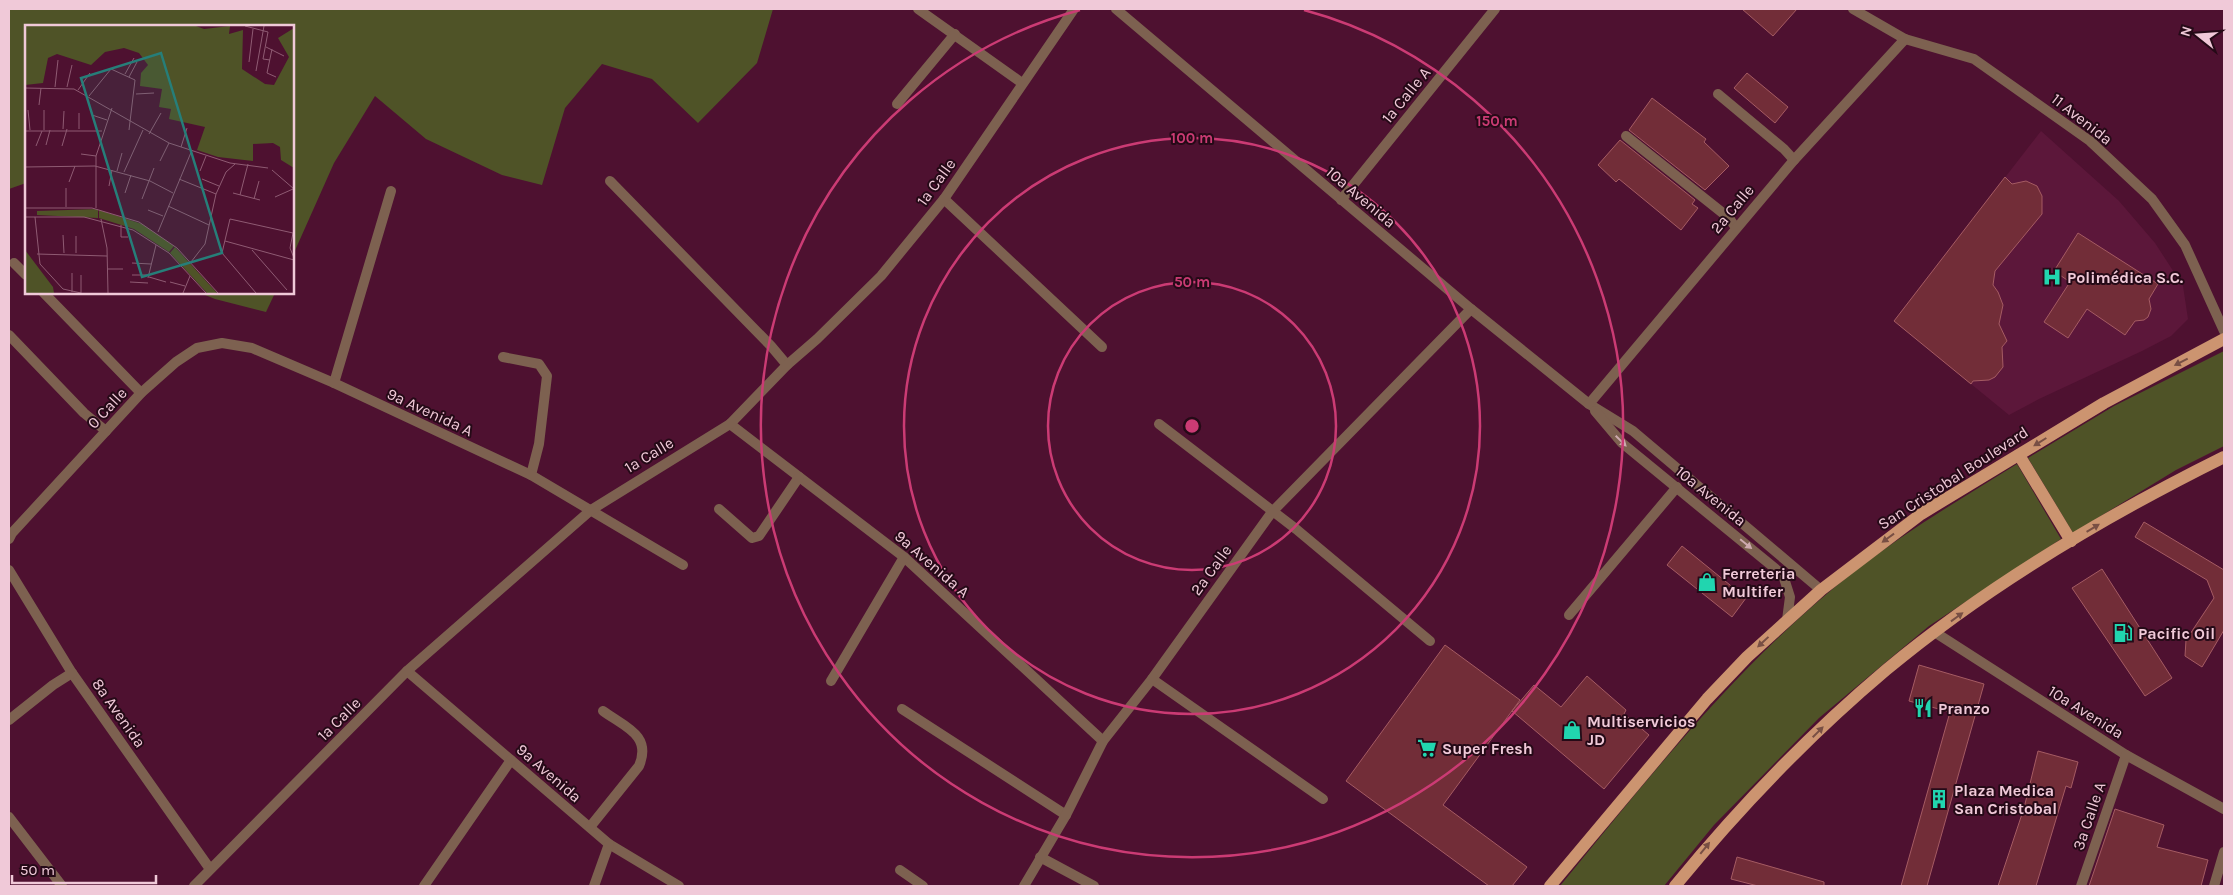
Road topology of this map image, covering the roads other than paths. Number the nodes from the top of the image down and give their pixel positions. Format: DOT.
graph roads {
  1 [pos="918,9"];
  2 [pos="1074,9"];
  3 [pos="1116,9"];
  4 [pos="1495,9"];
  5 [pos="1853,9"];
  6 [pos="955,34"];
  7 [pos="1905,39"];
  8 [pos="1022,83"];
  9 [pos="1718,94"];
  10 [pos="897,104"];
  11 [pos="1626,136"];
  12 [pos="1794,160"];
  13 [pos="610,181"];
  14 [pos="391,190"];
  15 [pos="944,199"];
  16 [pos="1341,200"];
  17 [pos="1736,228"];
  18 [pos="14,263"];
  19 [pos="25,274"];
  20 [pos="45,294"];
  21 [pos="1471,309"];
  22 [pos="2224,330"];
  23 [pos="9,335"];
  24 [pos="2224,339"];
  25 [pos="252,348"];
  26 [pos="1102,348"];
  27 [pos="503,357"];
  28 [pos="786,365"];
  29 [pos="334,383"];
  30 [pos="141,393"];
  31 [pos="1589,404"];
  32 [pos="730,424"];
  33 [pos="1159,424"];
  34 [pos="106,431"];
  35 [pos="2019,455"];
  36 [pos="2224,457"];
  37 [pos="531,476"];
  38 [pos="799,477"];
  39 [pos="1677,487"];
  40 [pos="719,509"];
  41 [pos="591,510"];
  42 [pos="1272,512"];
  43 [pos="9,538"];
  44 [pos="2071,541"];
  45 [pos="904,557"];
  46 [pos="683,566"];
  47 [pos="9,570"];
  48 [pos="1821,590"];
  49 [pos="1570,615"];
  50 [pos="1787,620"];
  51 [pos="1936,633"];
  52 [pos="1430,641"];
  53 [pos="407,671"];
  54 [pos="72,673"];
  55 [pos="1152,679"];
  56 [pos="831,681"];
  57 [pos="902,709"];
  58 [pos="603,711"];
  59 [pos="9,720"];
  60 [pos="1103,741"];
  61 [pos="2126,755"];
  62 [pos="511,760"];
  63 [pos="1323,799"];
  64 [pos="2224,809"];
  65 [pos="1066,815"];
  66 [pos="9,818"];
  67 [pos="590,828"];
  68 [pos="608,844"];
  69 [pos="2224,852"];
  70 [pos="1040,857"];
  71 [pos="210,869"];
  72 [pos="900,870"];
  73 [pos="62,886"];
  74 [pos="194,886"];
  75 [pos="424,886"];
  76 [pos="594,886"];
  77 [pos="679,886"];
  78 [pos="923,886"];
  79 [pos="1024,886"];
  80 [pos="1094,886"];
  81 [pos="1550,886"];
  82 [pos="1675,886"];
  83 [pos="2081,886"];
  84 [pos="2214,886"];
  1 -- 6 [label="street"];
  2 -- 8 [label="street, 1a Calle"];
  3 -- 16 [label="street, 10a Avenida"];
  4 -- 16 [label="street, 1a Calle A"];
  5 -- 7 [label="street, 11 Avenida"];
  6 -- 8 [label="street"];
  6 -- 10 [label="street"];
  7 -- 12 [label="street, 2a Calle"];
  7 -- 22 [label="street, 11 Avenida"];
  8 -- 15 [label="street, 1a Calle"];
  9 -- 12 [label="street"];
  11 -- 17 [label="street"];
  12 -- 17 [label="street, 2a Calle"];
  13 -- 28 [label="street"];
  14 -- 29 [label="street"];
  15 -- 26 [label="street"];
  15 -- 28 [label="street, 1a Calle"];
  16 -- 21 [label="street, 10a Avenida"];
  17 -- 31 [label="street, 2a Calle"];
  18 -- 19 [label="street"];
  20 -- 30 [label="street"];
  21 -- 31 [label="street, 10a Avenida"];
  21 -- 42 [label="street, 2a Calle"];
  23 -- 34 [label="street"];
  24 -- 35 [label="main road, San Cristobal Boulevard, one-way"];
  25 -- 29 [label="street, 9a Avenida A"];
  25 -- 30 [label="street, 0 Calle"];
  27 -- 37 [label="street"];
  28 -- 32 [label="street, 1a Calle"];
  29 -- 37 [label="street, 9a Avenida A"];
  30 -- 34 [label="street, 0 Calle"];
  31 -- 39 [label="street, 10a Avenida, one-way"];
  31 -- 48 [label="street, 10a Avenida"];
  32 -- 38 [label="street, 9a Avenida A"];
  32 -- 41 [label="street, 1a Calle"];
  33 -- 42 [label="street"];
  34 -- 43 [label="street, 0 Calle"];
  35 -- 44 [label="main road"];
  35 -- 48 [label="main road, San Cristobal Boulevard, one-way"];
  44 -- 36 [label="main road, one-way"];
  37 -- 41 [label="street, 9a Avenida A"];
  38 -- 40 [label="street"];
  38 -- 45 [label="street, 9a Avenida A"];
  39 -- 49 [label="street"];
  39 -- 50 [label="street, 10a Avenida, one-way"];
  41 -- 46 [label="street, 9a Avenida A"];
  41 -- 53 [label="street, 1a Calle"];
  42 -- 52 [label="street"];
  42 -- 55 [label="street, 2a Calle"];
  51 -- 44 [label="main road, one-way"];
  45 -- 56 [label="street"];
  45 -- 60 [label="street, 9a Avenida A"];
  47 -- 54 [label="street, 8a Avenida"];
  48 -- 50 [label="main road, San Cristobal Boulevard"];
  50 -- 81 [label="main road, San Cristobal Boulevard, one-way"];
  51 -- 61 [label="street, 10a Avenida"];
  82 -- 51 [label="main road, one-way"];
  53 -- 62 [label="street, 9a Avenida"];
  53 -- 71 [label="street, 1a Calle"];
  54 -- 59 [label="street"];
  54 -- 71 [label="street, 8a Avenida"];
  55 -- 60 [label="street, 2a Calle"];
  55 -- 63 [label="street"];
  57 -- 65 [label="street"];
  58 -- 67 [label="street"];
  60 -- 65 [label="street, 2a Calle"];
  61 -- 64 [label="street, 10a Avenida"];
  61 -- 83 [label="street, 3a Calle A"];
  62 -- 67 [label="street, 9a Avenida"];
  62 -- 75 [label="street"];
  65 -- 70 [label="street, 2a Calle"];
  66 -- 73 [label="street"];
  67 -- 68 [label="street, 9a Avenida"];
  68 -- 76 [label="street"];
  68 -- 77 [label="street, 9a Avenida"];
  69 -- 84 [label="street"];
  70 -- 79 [label="street, 2a Calle"];
  70 -- 80 [label="street"];
  71 -- 74 [label="street, 1a Calle"];
  72 -- 78 [label="street"];
}
